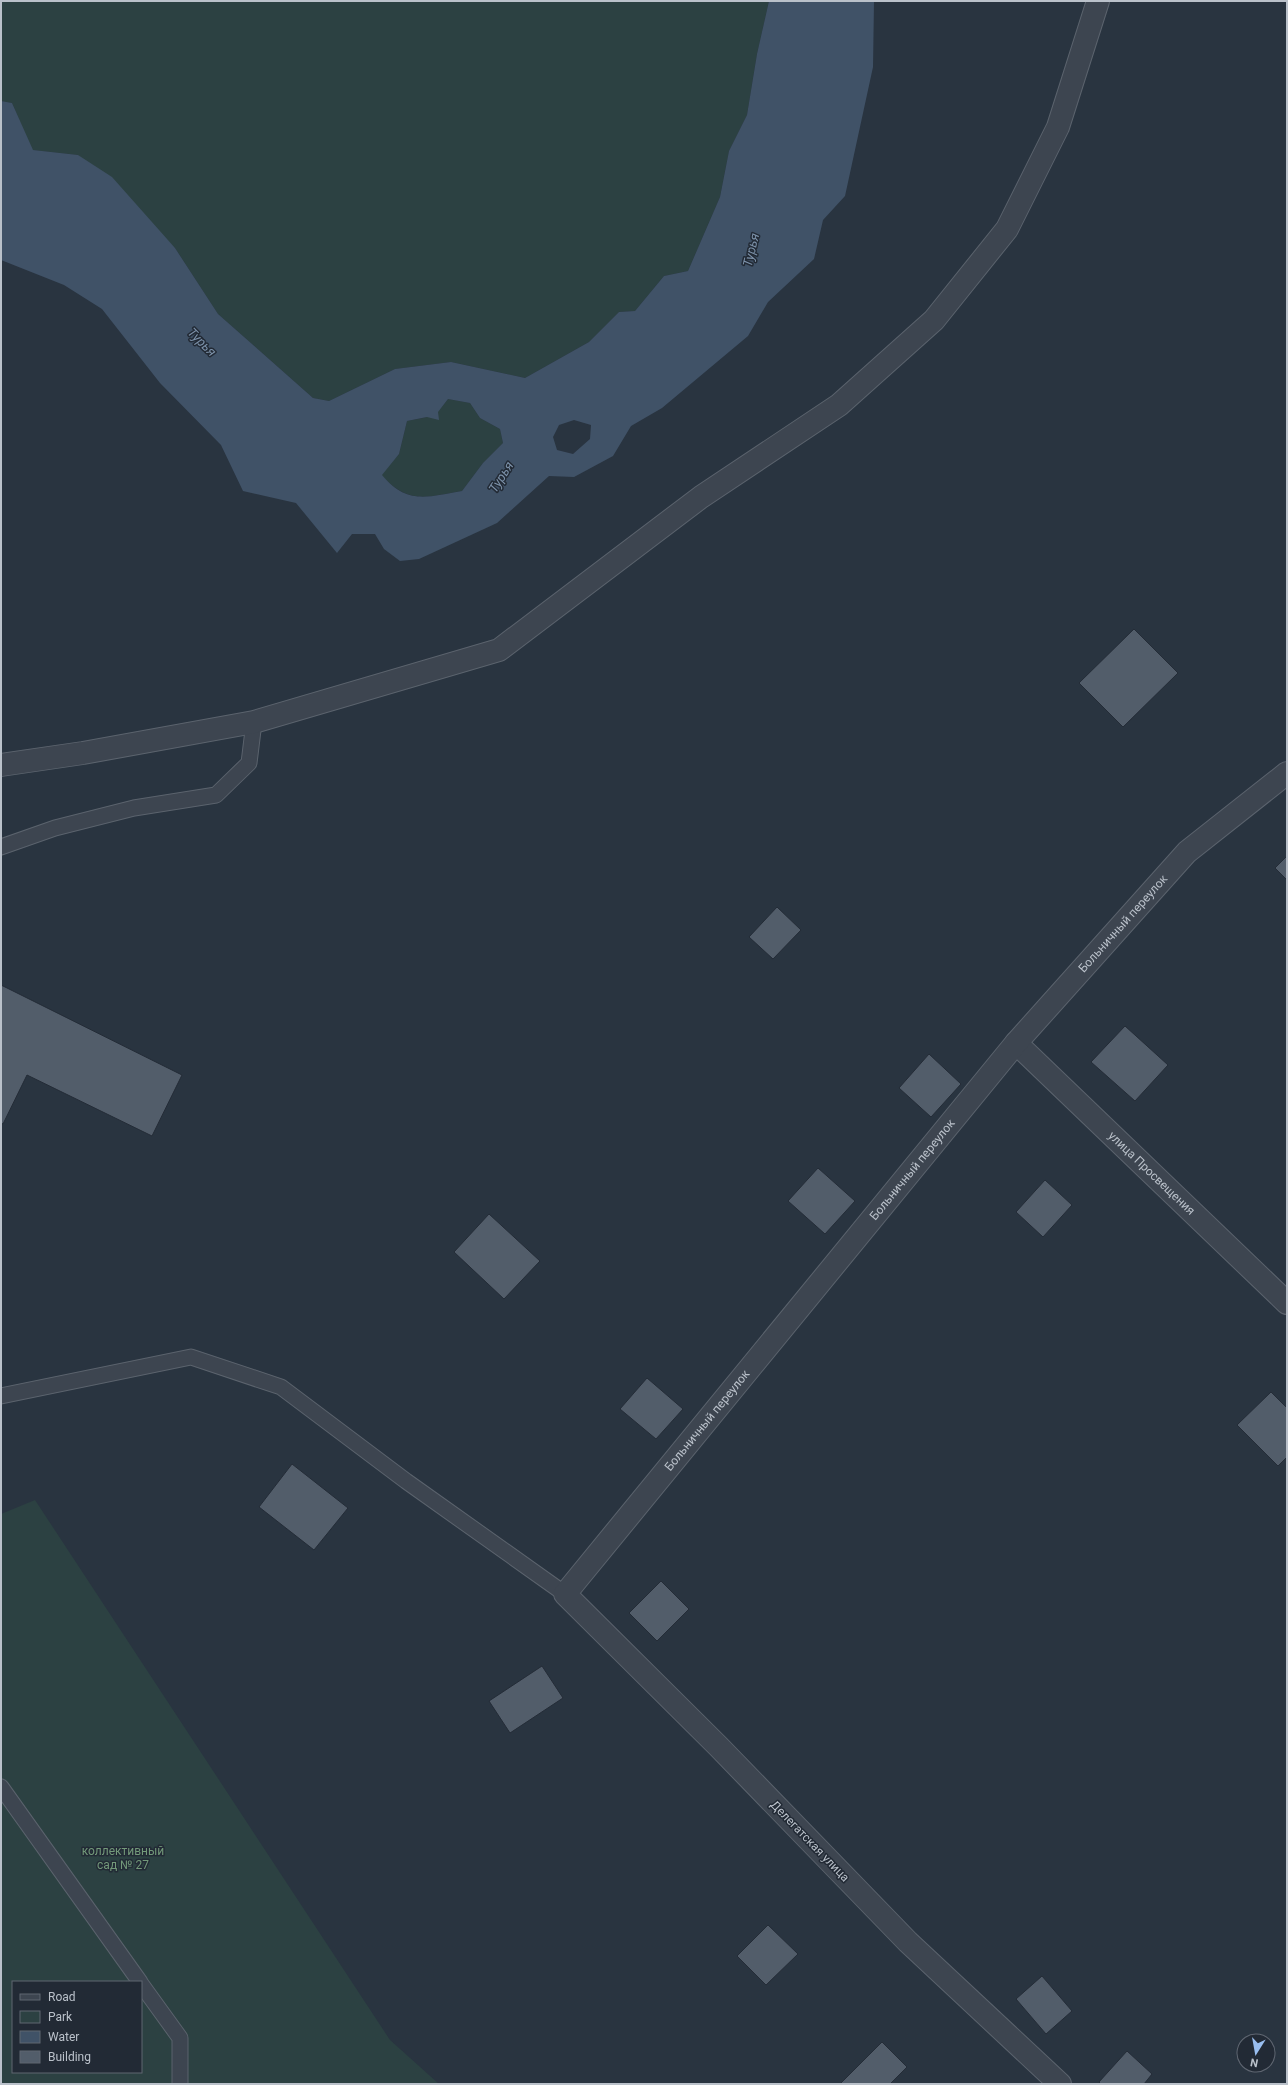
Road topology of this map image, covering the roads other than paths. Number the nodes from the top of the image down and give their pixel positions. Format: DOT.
graph roads {
  1 [pos="1098,1"];
  2 [pos="254,722"];
  3 [pos="1,765"];
  4 [pos="1287,773"];
  5 [pos="1,847"];
  6 [pos="1016,1043"];
  7 [pos="1287,1303"];
  8 [pos="1,1396"];
  9 [pos="565,1594"];
  10 [pos="1,1787"];
  11 [pos="139,1981"];
  12 [pos="142,1986"];
  13 [pos="180,2084"];
  14 [pos="1060,2084"];
  1 -- 2 [label="street"];
  2 -- 3 [label="street"];
  2 -- 5 [label="lane"];
  4 -- 6 [label="street, Больничный переулок"];
  6 -- 7 [label="street, улица Просвещения"];
  6 -- 9 [label="street, Больничный переулок"];
  8 -- 9 [label="lane"];
  9 -- 14 [label="street, Делегатская улица"];
  10 -- 11 [label="lane"];
  12 -- 13 [label="lane"];
}
